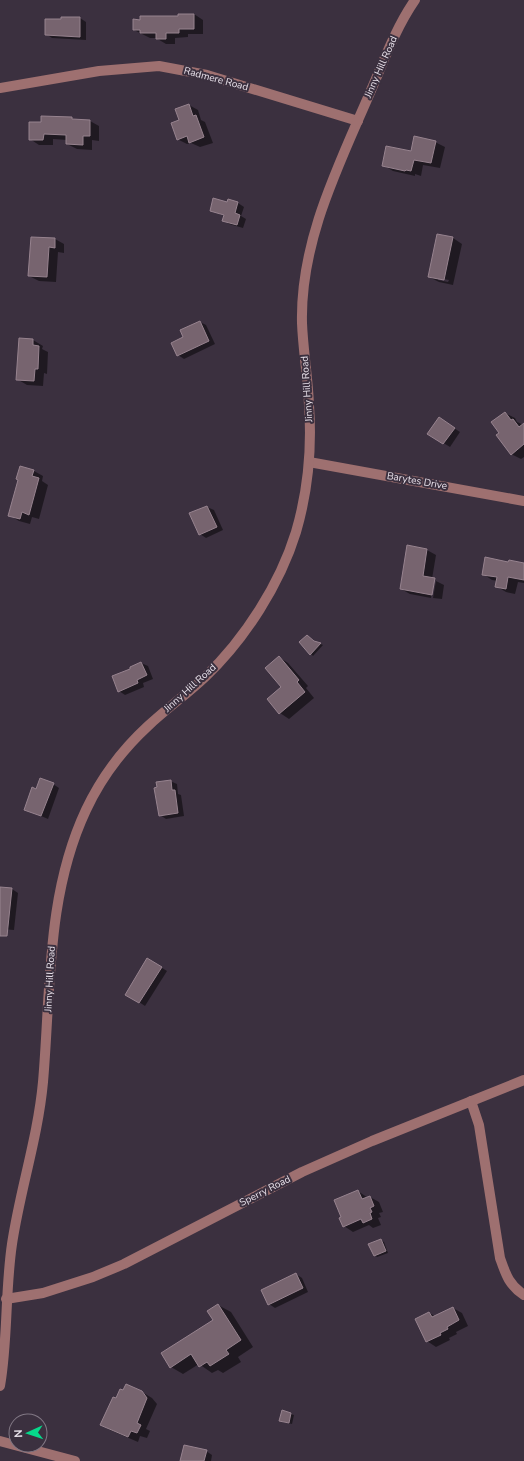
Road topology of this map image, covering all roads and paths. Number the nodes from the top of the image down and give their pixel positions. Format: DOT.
graph roads {
  1 [pos="415,0"];
  2 [pos="0,88"];
  3 [pos="358,122"];
  4 [pos="309,462"];
  5 [pos="524,501"];
  6 [pos="524,1080"];
  7 [pos="470,1101"];
  8 [pos="524,1295"];
  9 [pos="6,1299"];
  10 [pos="0,1386"];
  11 [pos="0,1441"];
  12 [pos="75,1461"];
  1 -- 3 [label="street, Jinny Hill Road"];
  2 -- 3 [label="street, Radmere Road"];
  3 -- 4 [label="street, Jinny Hill Road"];
  4 -- 5 [label="street, Barytes Drive"];
  4 -- 9 [label="street, Jinny Hill Road"];
  6 -- 7 [label="street, Sperry Road"];
  7 -- 8 [label="street"];
  7 -- 9 [label="street, Sperry Road"];
  9 -- 10 [label="street, Jinny Hill Road"];
  11 -- 12 [label="street"];
}
